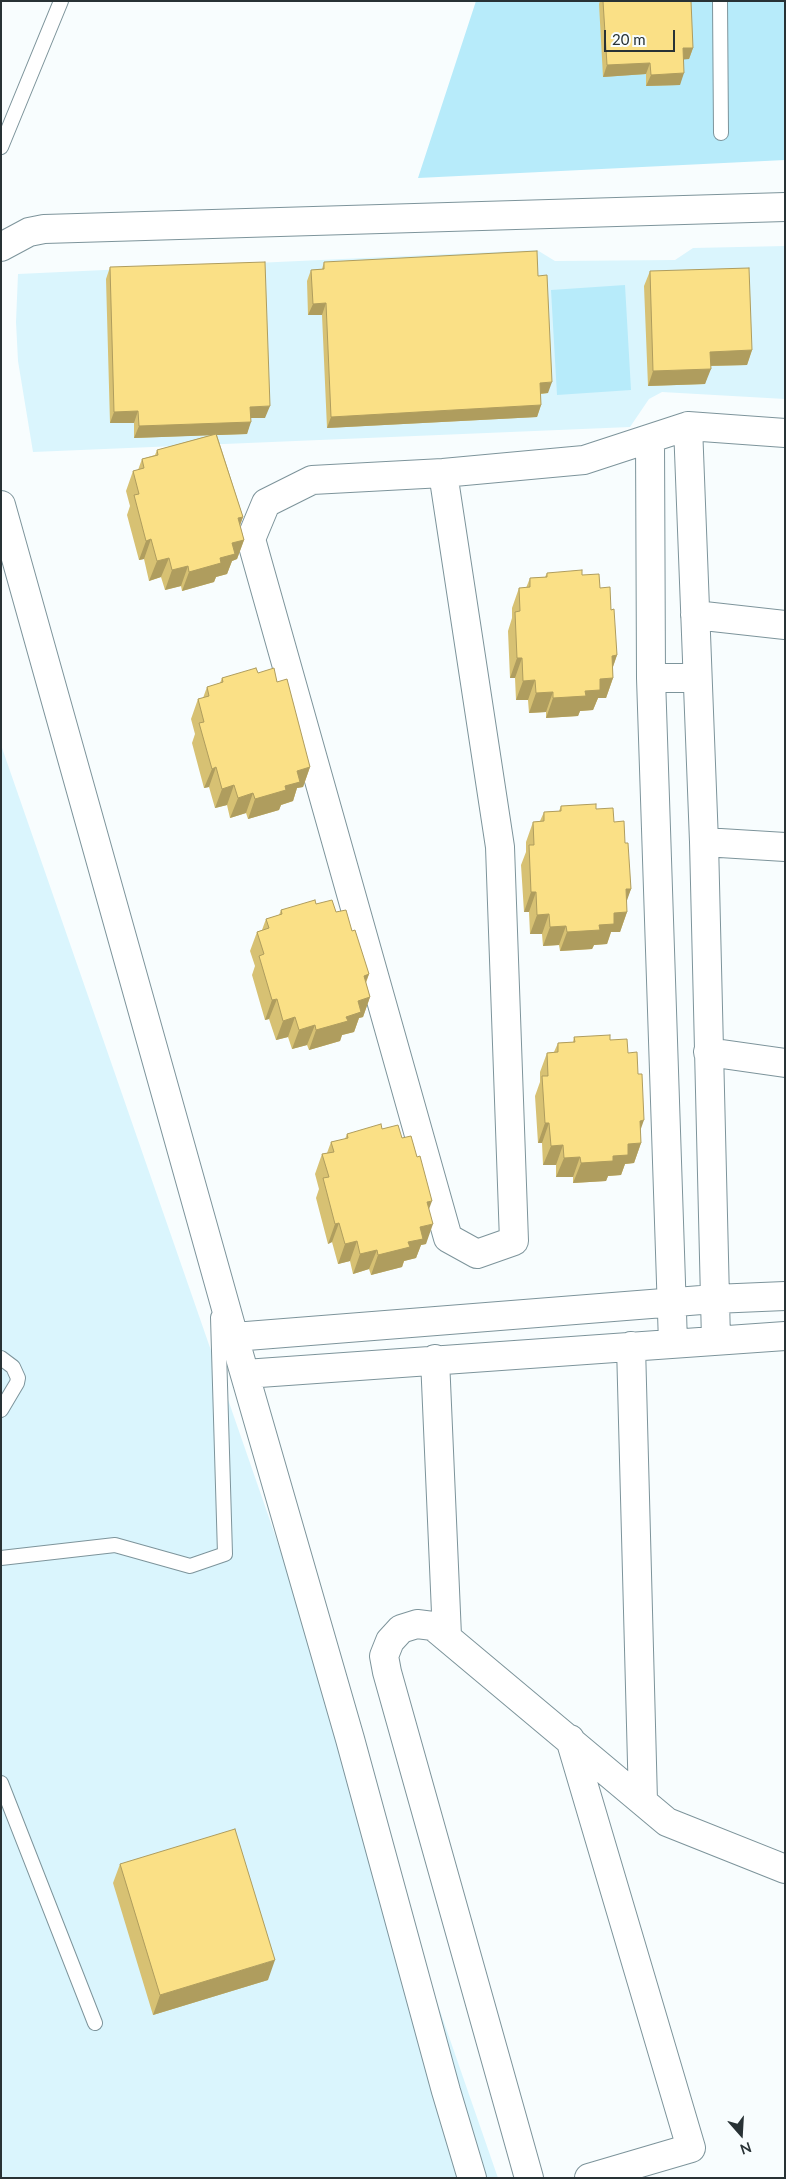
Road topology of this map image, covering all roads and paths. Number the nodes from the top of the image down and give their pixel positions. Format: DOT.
graph roads {
  1 [pos="61,1"];
  2 [pos="720,1"];
  3 [pos="721,133"];
  4 [pos="1,147"];
  5 [pos="785,207"];
  6 [pos="1,246"];
  7 [pos="688,426"];
  8 [pos="785,433"];
  9 [pos="650,440"];
  10 [pos="443,472"];
  11 [pos="1,506"];
  12 [pos="695,615"];
  13 [pos="785,625"];
  14 [pos="651,678"];
  15 [pos="697,678"];
  16 [pos="704,842"];
  17 [pos="785,847"];
  18 [pos="708,1052"];
  19 [pos="785,1063"];
  20 [pos="217,1276"];
  21 [pos="785,1296"];
  22 [pos="714,1299"];
  23 [pos="671,1302"];
  24 [pos="338,1329"];
  25 [pos="785,1336"];
  26 [pos="234,1337"];
  27 [pos="716,1340"];
  28 [pos="673,1343"];
  29 [pos="632,1346"];
  30 [pos="1,1358"];
  31 [pos="435,1359"];
  32 [pos="342,1366"];
  33 [pos="245,1374"];
  34 [pos="1,1410"];
  35 [pos="1,1558"];
  36 [pos="447,1636"];
  37 [pos="570,1739"];
  38 [pos="1,1783"];
  39 [pos="643,1801"];
  40 [pos="785,1869"];
  41 [pos="95,2023"];
  42 [pos="472,2178"];
  43 [pos="529,2178"];
  44 [pos="589,2178"];
  1 -- 4 [label="lane"];
  2 -- 3 [label="lane"];
  5 -- 6 [label="street"];
  7 -- 8 [label="street"];
  7 -- 9 [label="street"];
  7 -- 12 [label="street"];
  9 -- 10 [label="street"];
  9 -- 14 [label="street"];
  10 -- 10 [label="street"];
  11 -- 20 [label="street"];
  12 -- 13 [label="street"];
  12 -- 15 [label="street"];
  14 -- 15 [label="street"];
  14 -- 23 [label="street"];
  15 -- 16 [label="street"];
  16 -- 17 [label="street"];
  16 -- 18 [label="street"];
  18 -- 19 [label="street"];
  18 -- 22 [label="street"];
  20 -- 26 [label="street"];
  20 -- 35 [label="lane"];
  21 -- 22 [label="street"];
  22 -- 23 [label="street"];
  22 -- 27 [label="street"];
  23 -- 24 [label="street"];
  23 -- 28 [label="street"];
  24 -- 26 [label="street"];
  24 -- 32 [label="street"];
  25 -- 27 [label="street"];
  26 -- 33 [label="street"];
  27 -- 28 [label="street"];
  28 -- 29 [label="street"];
  29 -- 31 [label="street"];
  29 -- 39 [label="street"];
  30 -- 34 [label="lane"];
  31 -- 32 [label="street"];
  31 -- 36 [label="street"];
  32 -- 33 [label="street"];
  33 -- 42 [label="street"];
  36 -- 37 [label="street"];
  36 -- 43 [label="street"];
  37 -- 39 [label="street"];
  37 -- 44 [label="street"];
  38 -- 41 [label="lane"];
  39 -- 40 [label="street"];
}
